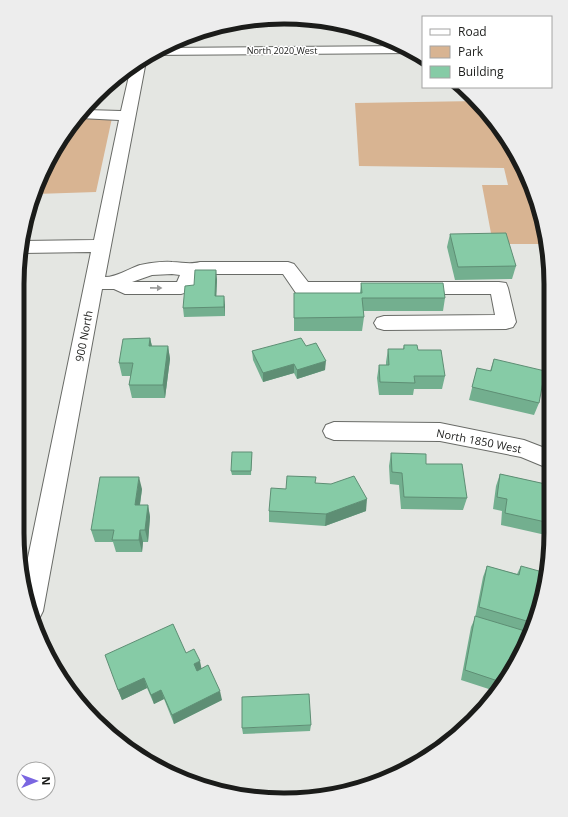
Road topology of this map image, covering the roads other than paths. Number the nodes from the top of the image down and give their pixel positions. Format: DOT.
graph roads {
  1 [pos="397,50"];
  2 [pos="167,52"];
  3 [pos="137,70"];
  4 [pos="88,114"];
  5 [pos="127,116"];
  6 [pos="102,246"];
  7 [pos="27,247"];
  8 [pos="95,283"];
  9 [pos="384,323"];
  10 [pos="334,431"];
  11 [pos="544,457"];
  12 [pos="33,598"];
  1 -- 2 [label="street, North 2020 West"];
  3 -- 5 [label="street, 900 North"];
  4 -- 5 [label="street"];
  5 -- 6 [label="street, 900 North"];
  6 -- 7 [label="street"];
  6 -- 8 [label="street, 900 North"];
  8 -- 9 [label="street"];
  8 -- 12 [label="street, 900 North"];
  10 -- 11 [label="street, North 1850 West"];
}
